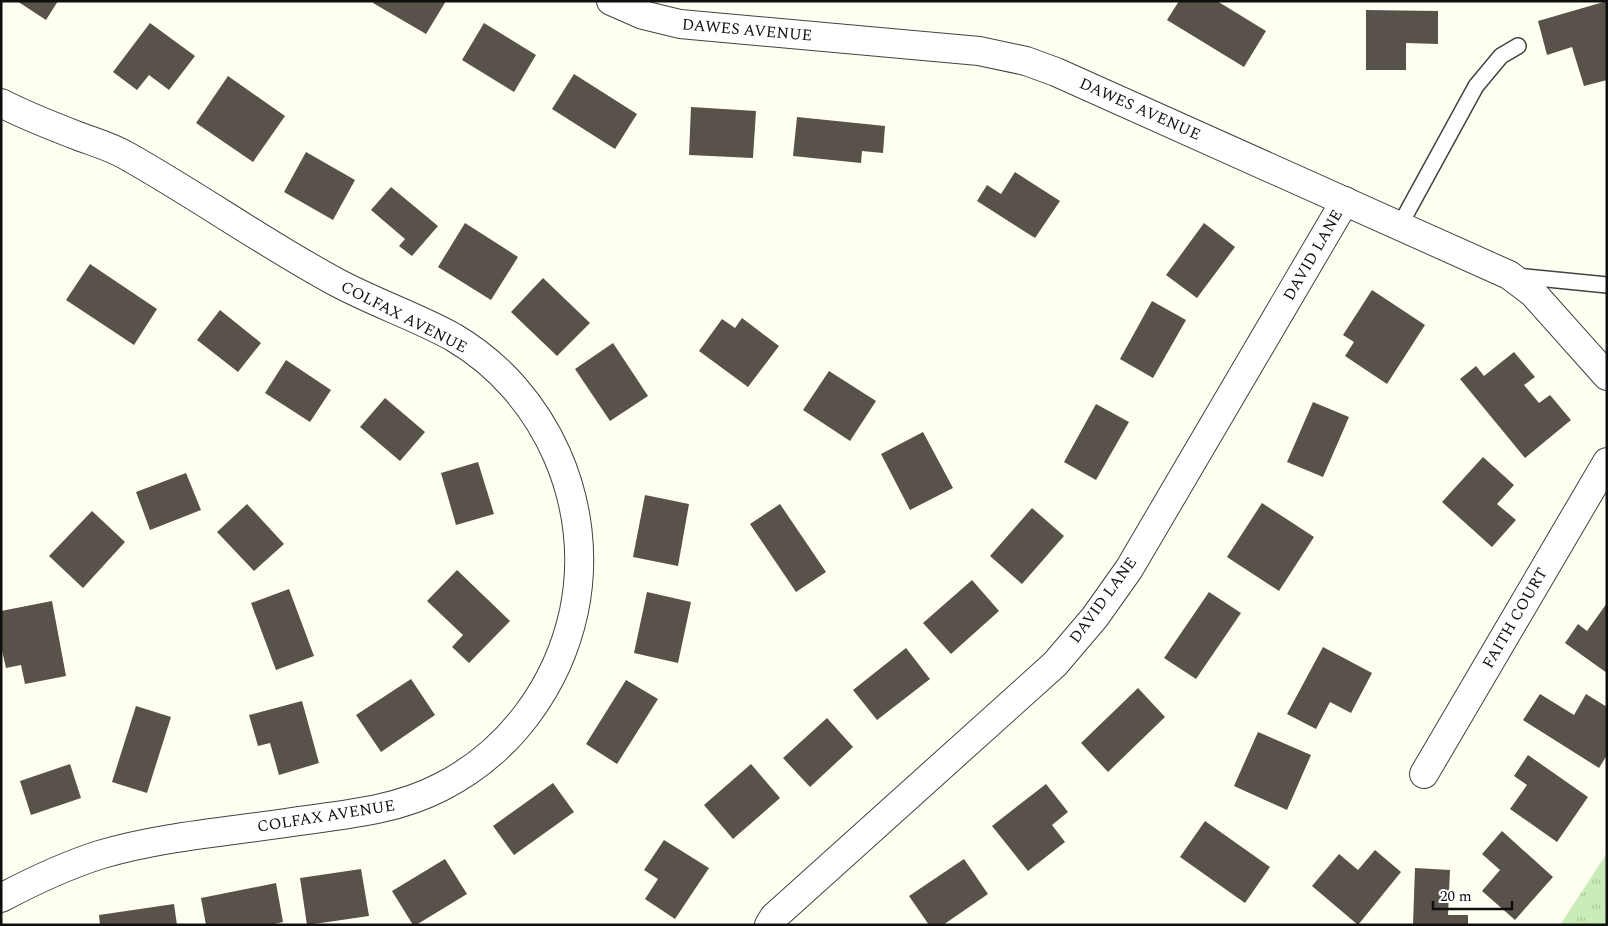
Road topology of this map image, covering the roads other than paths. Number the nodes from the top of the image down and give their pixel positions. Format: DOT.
graph roads {
  1 [pos="611,1"];
  2 [pos="1518,46"];
  3 [pos="1,103"];
  4 [pos="1345,201"];
  5 [pos="1400,225"];
  6 [pos="1509,275"];
  7 [pos="1607,285"];
  8 [pos="1607,376"];
  9 [pos="1607,462"];
  10 [pos="1424,774"];
  11 [pos="1,898"];
  12 [pos="769,925"];
  1 -- 4 [label="street, DAWES AVENUE"];
  2 -- 5 [label="lane"];
  3 -- 11 [label="street, COLFAX AVENUE"];
  4 -- 5 [label="street, DAWES AVENUE"];
  4 -- 12 [label="street, DAVID LANE"];
  5 -- 6 [label="street, DAWES AVENUE"];
  6 -- 7 [label="lane"];
  6 -- 8 [label="street, DAWES AVENUE"];
  9 -- 10 [label="street, FAITH COURT"];
}
